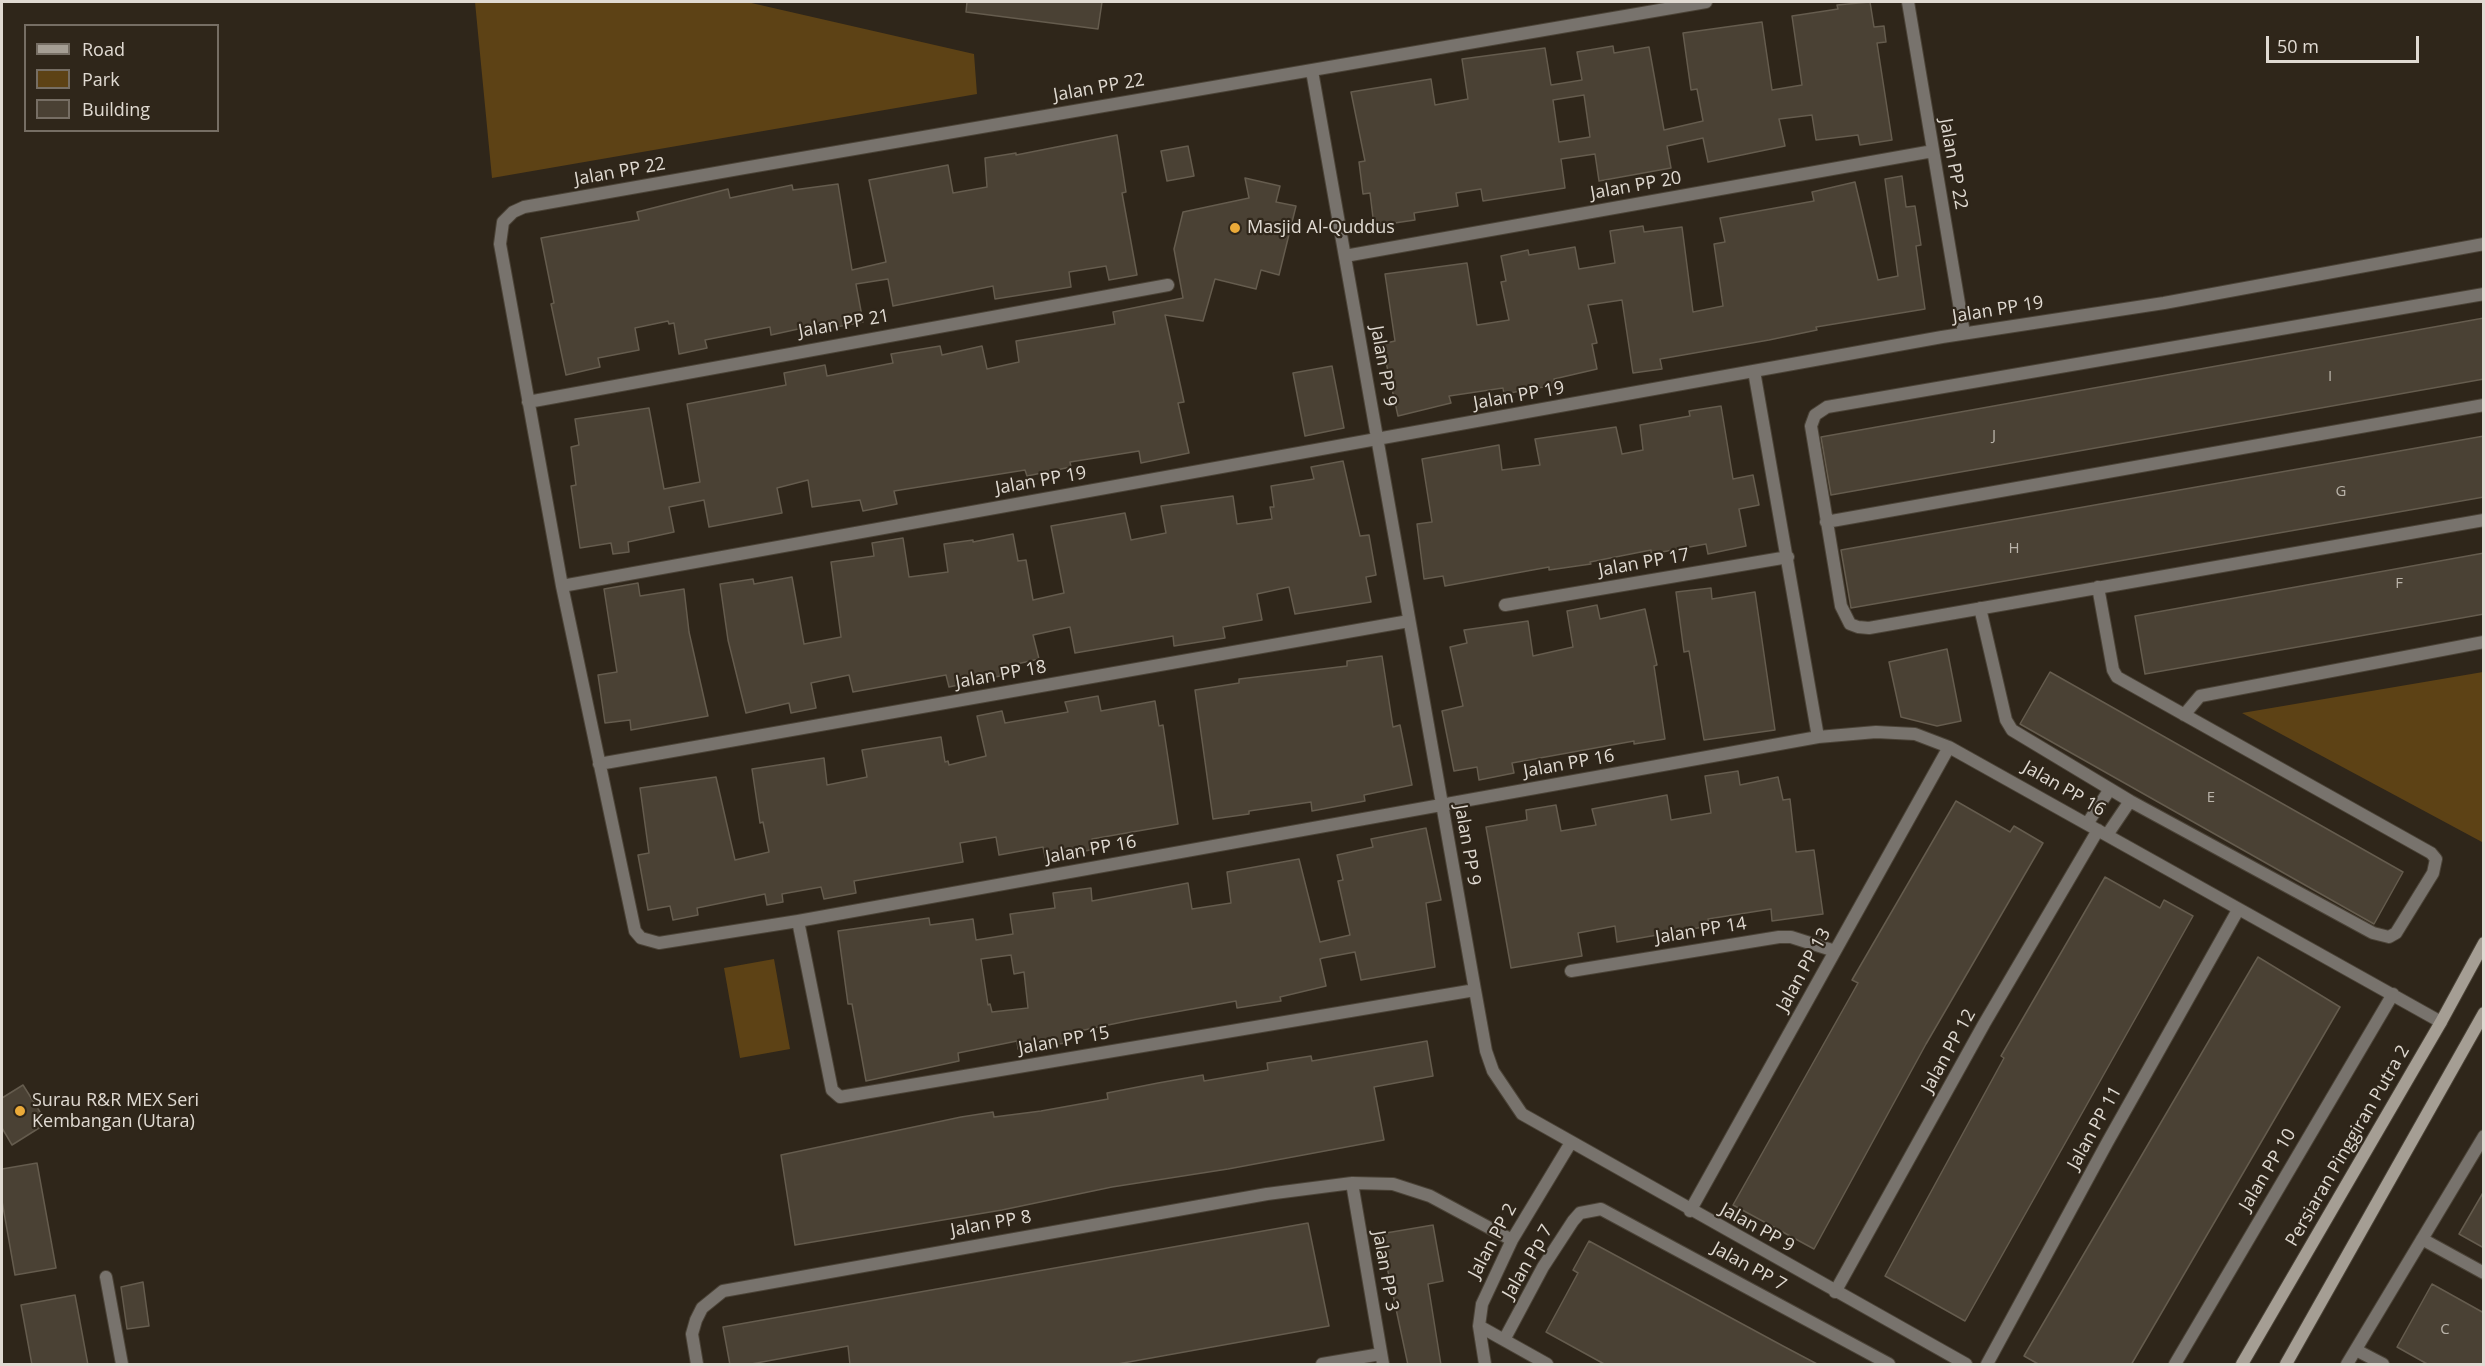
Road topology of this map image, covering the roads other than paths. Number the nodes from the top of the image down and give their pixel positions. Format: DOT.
graph roads {
  1 [pos="1706,2"];
  2 [pos="1908,2"];
  3 [pos="1312,71"];
  4 [pos="1933,152"];
  5 [pos="2484,244"];
  6 [pos="1345,256"];
  7 [pos="1168,285"];
  8 [pos="2484,294"];
  9 [pos="1964,333"];
  10 [pos="1755,371"];
  11 [pos="528,402"];
  12 [pos="2484,405"];
  13 [pos="1378,440"];
  14 [pos="2484,520"];
  15 [pos="1826,522"];
  16 [pos="1788,557"];
  17 [pos="562,586"];
  18 [pos="2098,586"];
  19 [pos="1505,605"];
  20 [pos="1980,608"];
  21 [pos="1410,621"];
  22 [pos="2484,642"];
  23 [pos="2184,715"];
  24 [pos="1818,737"];
  25 [pos="1949,747"];
  26 [pos="598,764"];
  27 [pos="2110,789"];
  28 [pos="2130,801"];
  29 [pos="1442,805"];
  30 [pos="2097,830"];
  31 [pos="2238,910"];
  32 [pos="798,921"];
  33 [pos="2484,944"];
  34 [pos="1835,951"];
  35 [pos="1571,971"];
  36 [pos="1474,990"];
  37 [pos="2393,994"];
  38 [pos="2484,1013"];
  39 [pos="2441,1022"];
  40 [pos="2484,1136"];
  41 [pos="1570,1144"];
  42 [pos="1352,1183"];
  43 [pos="1590,1210"];
  44 [pos="1690,1211"];
  45 [pos="2422,1239"];
  46 [pos="1512,1240"];
  47 [pos="2484,1273"];
  48 [pos="106,1277"];
  49 [pos="1835,1292"];
  50 [pos="1479,1326"];
  51 [pos="1504,1340"];
  52 [pos="2356,1350"];
  53 [pos="1382,1359"];
  54 [pos="122,1365"];
  55 [pos="697,1365"];
  56 [pos="1322,1365"];
  57 [pos="1485,1365"];
  58 [pos="1547,1365"];
  59 [pos="1889,1365"];
  60 [pos="1966,1365"];
  61 [pos="1987,1365"];
  62 [pos="2175,1365"];
  63 [pos="2242,1365"];
  64 [pos="2286,1365"];
  65 [pos="2347,1365"];
  66 [pos="2383,1365"];
  1 -- 3 [label="street, Jalan PP 22"];
  2 -- 4 [label="street, Jalan PP 22"];
  3 -- 6 [label="street, Jalan PP 9"];
  3 -- 11 [label="street, Jalan PP 22"];
  4 -- 6 [label="street, Jalan PP 20"];
  4 -- 9 [label="street, Jalan PP 22"];
  5 -- 9 [label="street, Jalan PP 19"];
  6 -- 13 [label="street, Jalan PP 9"];
  7 -- 11 [label="street, Jalan PP 21"];
  8 -- 15 [label="street"];
  9 -- 10 [label="street, Jalan PP 19"];
  10 -- 13 [label="street, Jalan PP 19"];
  10 -- 16 [label="street"];
  11 -- 17 [label="street"];
  12 -- 15 [label="street"];
  13 -- 17 [label="street, Jalan PP 19"];
  13 -- 21 [label="street, Jalan PP 9"];
  14 -- 18 [label="street"];
  15 -- 20 [label="street"];
  16 -- 19 [label="street, Jalan PP 17"];
  16 -- 24 [label="street"];
  17 -- 26 [label="street"];
  18 -- 20 [label="street"];
  18 -- 23 [label="street"];
  20 -- 27 [label="street"];
  21 -- 26 [label="street, Jalan PP 18"];
  21 -- 29 [label="street, Jalan PP 9"];
  22 -- 23 [label="street"];
  23 -- 28 [label="street"];
  24 -- 25 [label="street, Jalan PP 16"];
  24 -- 29 [label="street, Jalan PP 16"];
  25 -- 30 [label="street, Jalan PP 16"];
  25 -- 34 [label="street, Jalan PP 13"];
  26 -- 32 [label="street, Jalan PP 16"];
  27 -- 28 [label="street"];
  27 -- 30 [label="street"];
  28 -- 30 [label="street"];
  29 -- 32 [label="street, Jalan PP 16"];
  29 -- 36 [label="street, Jalan PP 9"];
  30 -- 31 [label="street, Jalan PP 16"];
  30 -- 49 [label="street, Jalan PP 12"];
  31 -- 37 [label="street, Jalan PP 16"];
  31 -- 61 [label="street, Jalan PP 11"];
  32 -- 36 [label="street, Jalan PP 15"];
  33 -- 39 [label="street, Persiaran Pinggiran Putra 2"];
  34 -- 35 [label="street, Jalan PP 14"];
  34 -- 44 [label="street, Jalan PP 13"];
  36 -- 41 [label="street, Jalan PP 9"];
  37 -- 39 [label="street, Jalan PP 16"];
  37 -- 62 [label="street, Jalan PP 10"];
  38 -- 64 [label="street"];
  39 -- 63 [label="street, Persiaran Pinggiran Putra 2"];
  40 -- 45 [label="street"];
  41 -- 44 [label="street, Jalan PP 9"];
  41 -- 46 [label="street, Jalan PP 2"];
  42 -- 46 [label="street, Jalan PP 8"];
  42 -- 53 [label="street, Jalan PP 3"];
  42 -- 55 [label="street, Jalan PP 8"];
  43 -- 51 [label="street, Jalan Pp 7"];
  43 -- 59 [label="street, Jalan PP 7"];
  44 -- 49 [label="street, Jalan PP 9"];
  45 -- 47 [label="street"];
  45 -- 52 [label="street"];
  46 -- 50 [label="street, Jalan PP 2"];
  48 -- 54 [label="street"];
  49 -- 60 [label="street, Jalan PP 9"];
  50 -- 51 [label="street"];
  50 -- 57 [label="street, Jalan PP 2"];
  51 -- 58 [label="street"];
  52 -- 65 [label="street"];
  52 -- 66 [label="street"];
  53 -- 56 [label="street"];
}
